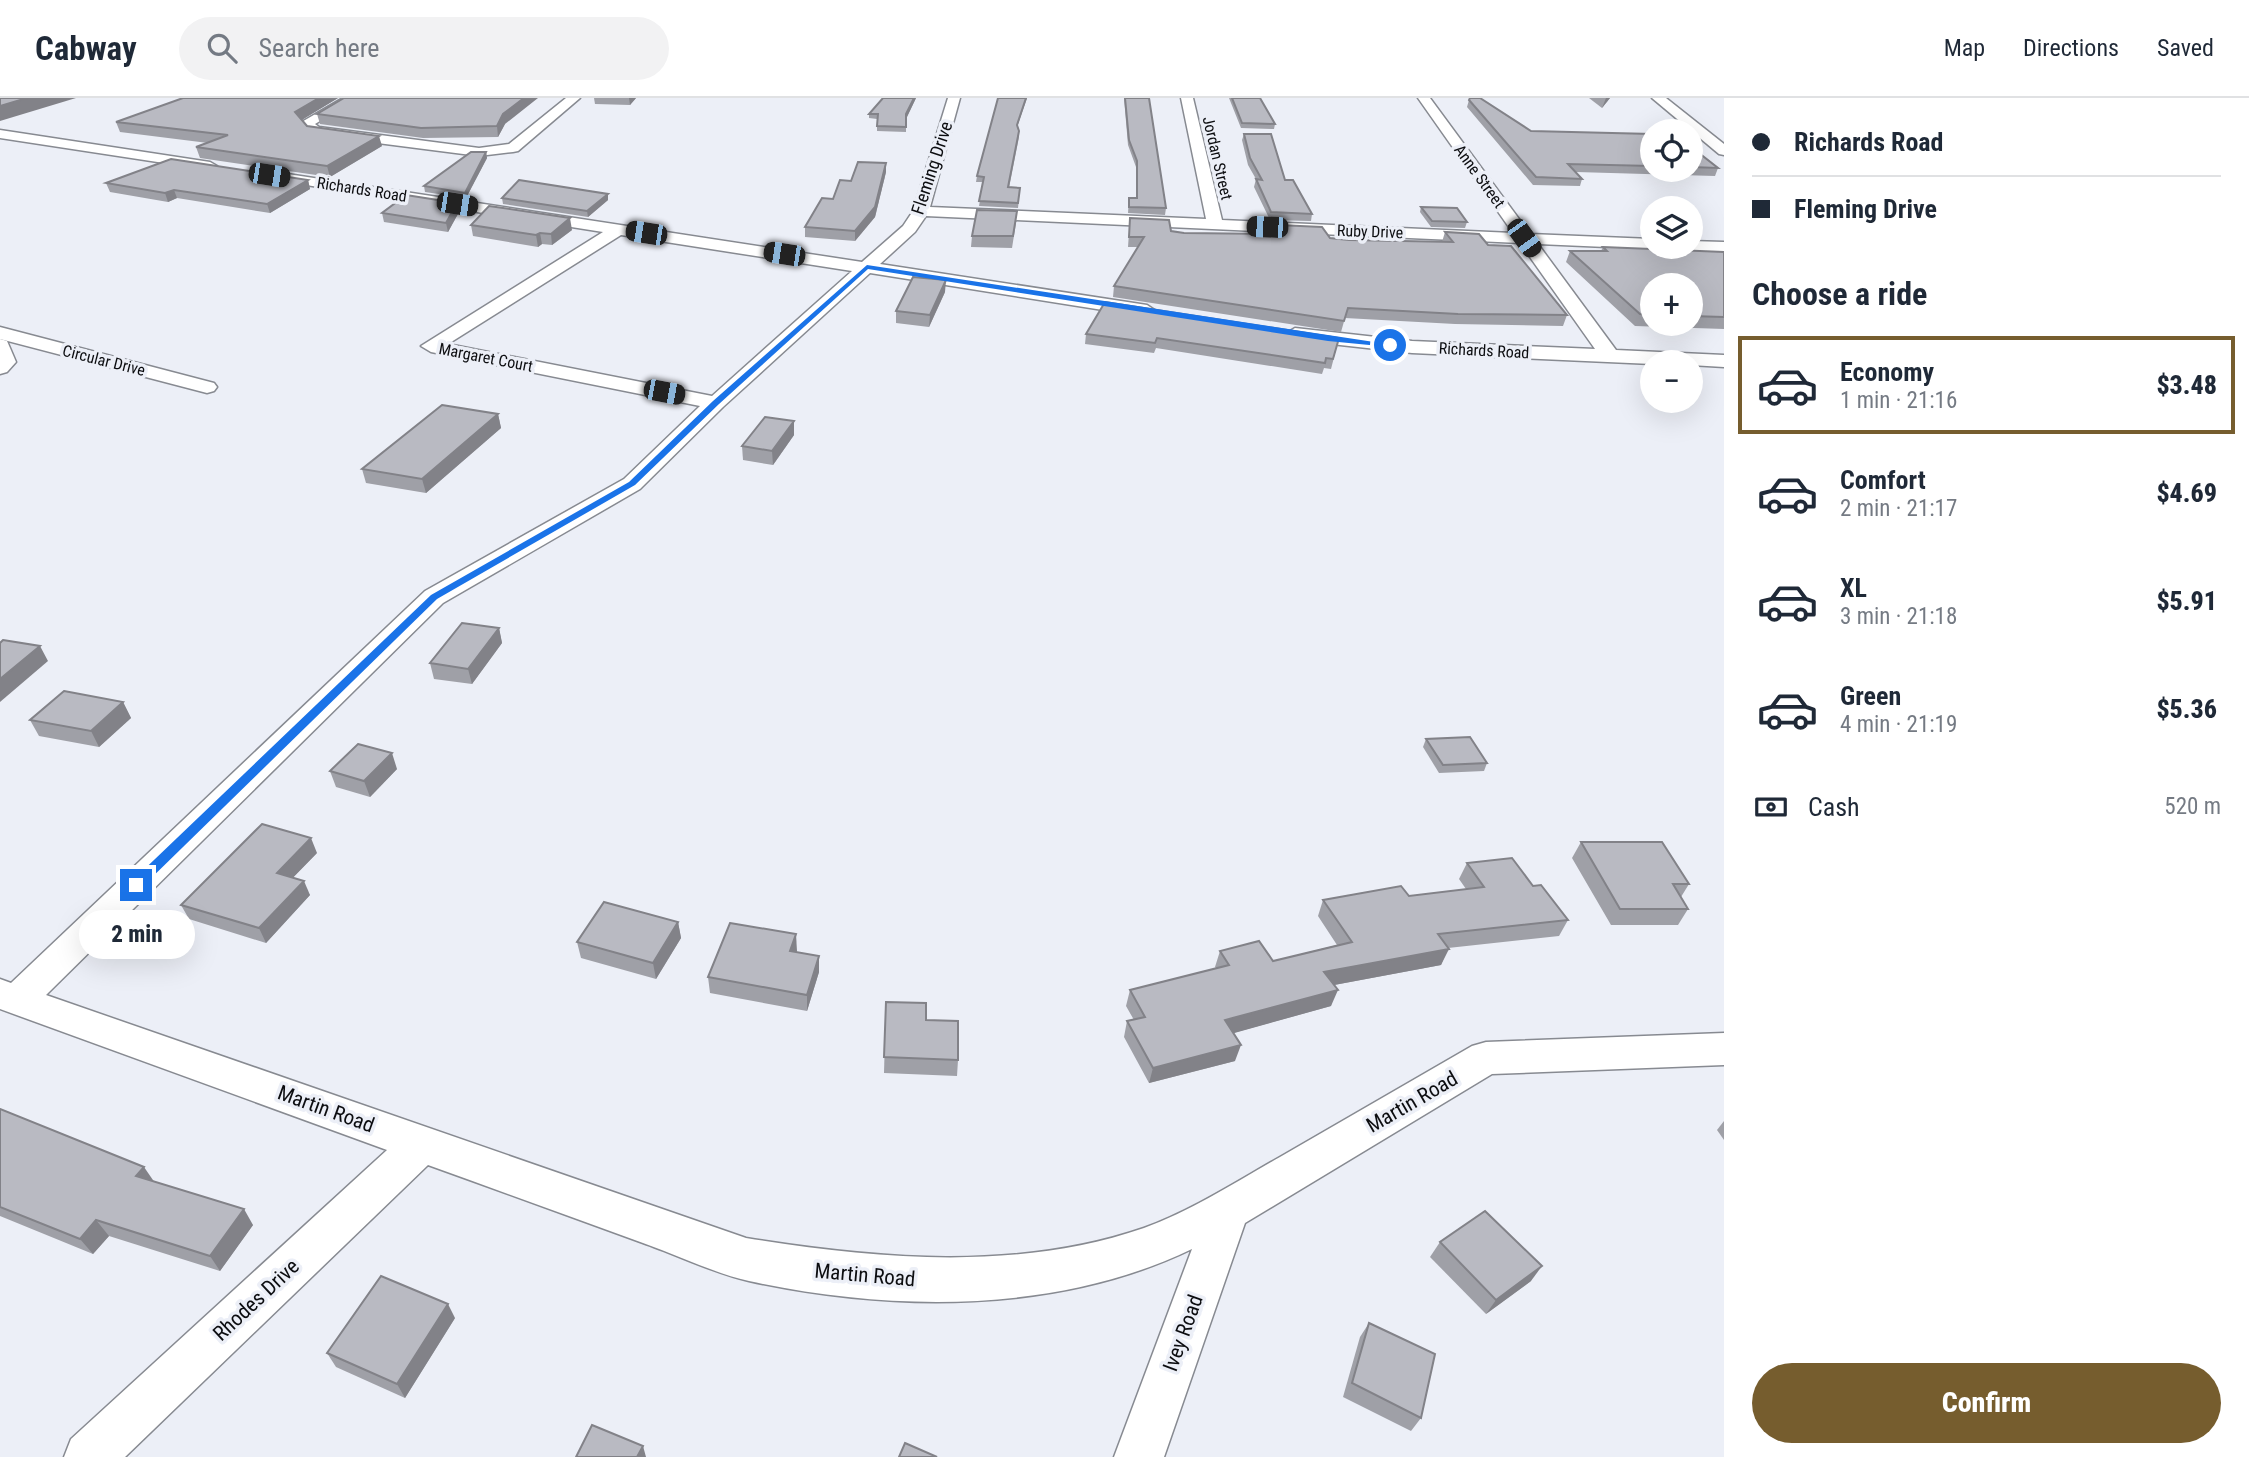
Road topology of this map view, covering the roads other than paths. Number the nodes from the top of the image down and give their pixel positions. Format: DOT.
graph roads {
  1 [pos="352,98"];
  2 [pos="573,98"];
  3 [pos="954,98"];
  4 [pos="1187,98"];
  5 [pos="1424,98"];
  6 [pos="1658,98"];
  7 [pos="0,134"];
  8 [pos="1724,151"];
  9 [pos="921,211"];
  10 [pos="1215,225"];
  11 [pos="619,229"];
  12 [pos="1524,238"];
  13 [pos="1640,243"];
  14 [pos="1703,246"];
  15 [pos="1724,247"];
  16 [pos="867,267"];
  17 [pos="1167,314"];
  18 [pos="1277,331"];
  19 [pos="0,333"];
  20 [pos="0,345"];
  21 [pos="1609,355"];
  22 [pos="1724,361"];
  23 [pos="0,368"];
  24 [pos="208,387"];
  25 [pos="716,403"];
  26 [pos="9,997"];
  27 [pos="1724,1049"];
  28 [pos="422,1144"];
  29 [pos="1228,1210"];
  30 [pos="89,1457"];
  31 [pos="1139,1457"];
  1 -- 2 [label="street"];
  3 -- 9 [label="street, Fleming Drive"];
  4 -- 10 [label="street, Jordan Street"];
  5 -- 12 [label="street, Anne Street"];
  6 -- 8 [label="street"];
  7 -- 11 [label="street, Richards Road"];
  9 -- 10 [label="street, Ruby Drive"];
  9 -- 16 [label="street, Fleming Drive"];
  10 -- 12 [label="street, Ruby Drive"];
  11 -- 16 [label="street, Richards Road"];
  11 -- 25 [label="street, Margaret Court"];
  12 -- 13 [label="street, Ruby Drive"];
  12 -- 21 [label="street, Anne Street"];
  14 -- 15 [label="street"];
  16 -- 17 [label="street, Richards Road"];
  16 -- 25 [label="street, Fleming Drive"];
  18 -- 21 [label="street, Richards Road"];
  19 -- 24 [label="street, Circular Drive"];
  20 -- 23 [label="street"];
  21 -- 22 [label="street, Richards Road"];
  25 -- 26 [label="street, Fleming Drive"];
  26 -- 28 [label="street, Martin Road"];
  27 -- 29 [label="street, Martin Road"];
  28 -- 29 [label="street, Martin Road"];
  28 -- 30 [label="street, Rhodes Drive"];
  29 -- 31 [label="street, Ivey Road"];
}
